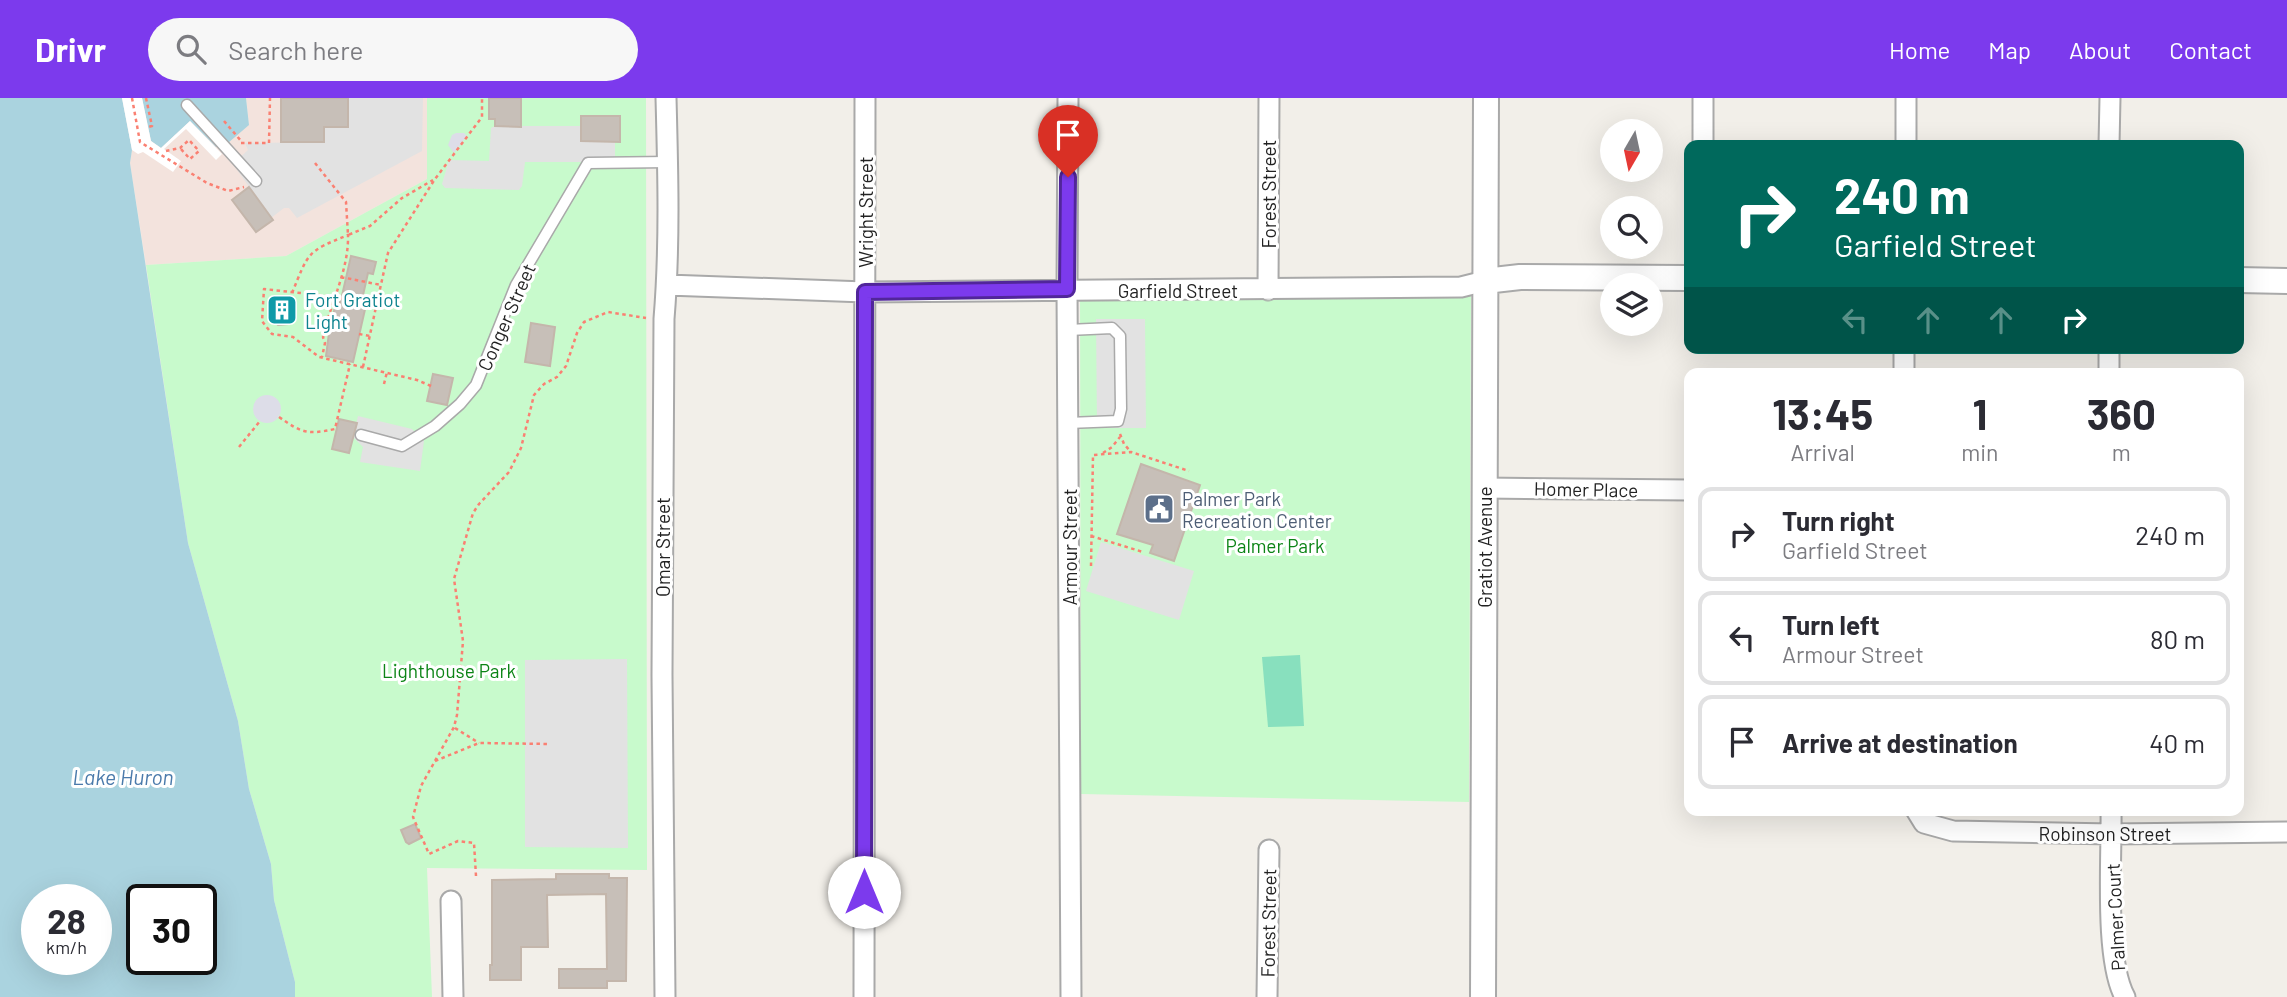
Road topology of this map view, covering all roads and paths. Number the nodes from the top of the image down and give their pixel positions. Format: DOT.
graph roads {
  1 [pos="132,98"];
  2 [pos="146,98"];
  3 [pos="270,98"];
  4 [pos="666,98"];
  5 [pos="864,98"];
  6 [pos="1068,98"];
  7 [pos="1269,98"];
  8 [pos="1486,98"];
  9 [pos="1703,98"];
  10 [pos="1906,98"];
  11 [pos="2110,98"];
  12 [pos="482,99"];
  13 [pos="489,101"];
  14 [pos="187,105"];
  15 [pos="482,107"];
  16 [pos="489,107"];
  17 [pos="482,113"];
  18 [pos="489,113"];
  19 [pos="223,121"];
  20 [pos="148,127"];
  21 [pos="1703,140"];
  22 [pos="1906,140"];
  23 [pos="2109,140"];
  24 [pos="242,142"];
  25 [pos="180,148"];
  26 [pos="166,151"];
  27 [pos="229,152"];
  28 [pos="668,162"];
  29 [pos="315,163"];
  30 [pos="435,179"];
  31 [pos="256,181"];
  32 [pos="348,235"];
  33 [pos="341,276"];
  34 [pos="1684,278"];
  35 [pos="2244,280"];
  36 [pos="1485,281"];
  37 [pos="2287,281"];
  38 [pos="381,285"];
  39 [pos="667,285"];
  40 [pos="1067,289"];
  41 [pos="1268,290"];
  42 [pos="865,292"];
  43 [pos="292,293"];
  44 [pos="335,297"];
  45 [pos="376,307"];
  46 [pos="664,319"];
  47 [pos="1068,330"];
  48 [pos="359,334"];
  49 [pos="370,336"];
  50 [pos="323,357"];
  51 [pos="350,364"];
  52 [pos="363,367"];
  53 [pos="387,372"];
  54 [pos="384,384"];
  55 [pos="431,386"];
  56 [pos="279,417"];
  57 [pos="260,421"];
  58 [pos="1118,421"];
  59 [pos="1069,423"];
  60 [pos="362,435"];
  61 [pos="1120,437"];
  62 [pos="239,447"];
  63 [pos="1131,452"];
  64 [pos="1102,454"];
  65 [pos="1189,471"];
  66 [pos="1484,488"];
  67 [pos="1684,490"];
  68 [pos="1091,536"];
  69 [pos="1143,552"];
  70 [pos="1091,566"];
  71 [pos="454,727"];
  72 [pos="479,743"];
  73 [pos="550,744"];
  74 [pos="435,761"];
  75 [pos="2111,816"];
  76 [pos="1920,817"];
  77 [pos="2287,832"];
  78 [pos="2112,834"];
  79 [pos="1269,850"];
  80 [pos="476,876"];
  81 [pos="451,901"];
  82 [pos="453,997"];
  83 [pos="664,997"];
  84 [pos="864,997"];
  85 [pos="1071,997"];
  86 [pos="1267,997"];
  87 [pos="1483,997"];
  88 [pos="2125,997"];
  1 -- 31 [label="path"];
  2 -- 20 [label="path"];
  3 -- 24 [label="path"];
  4 -- 28 [label="street, Omar Street"];
  5 -- 42 [label="street, Wright Street"];
  6 -- 40 [label="street, Armour Street"];
  7 -- 41 [label="street, Forest Street"];
  8 -- 36 [label="street, Gratiot Avenue"];
  9 -- 21 [label="street"];
  10 -- 22 [label="street"];
  11 -- 23 [label="street"];
  12 -- 13 [label="path"];
  12 -- 15 [label="path"];
  14 -- 27 [label="lane"];
  15 -- 16 [label="path"];
  15 -- 17 [label="path"];
  17 -- 18 [label="path"];
  17 -- 30 [label="path"];
  19 -- 24 [label="path"];
  24 -- 27 [label="path"];
  25 -- 25 [label="path"];
  25 -- 26 [label="path"];
  27 -- 31 [label="lane"];
  28 -- 39 [label="street, Omar Street"];
  28 -- 60 [label="lane, Conger Street"];
  29 -- 32 [label="path"];
  30 -- 32 [label="path"];
  30 -- 38 [label="path"];
  32 -- 33 [label="path"];
  32 -- 43 [label="path"];
  33 -- 38 [label="path"];
  33 -- 44 [label="path"];
  34 -- 36 [label="street, Garfield Street"];
  35 -- 37 [label="street"];
  36 -- 41 [label="street, Garfield Street"];
  36 -- 66 [label="street, Gratiot Avenue"];
  38 -- 45 [label="path"];
  39 -- 42 [label="street, Garfield Street"];
  39 -- 46 [label="street, Omar Street"];
  40 -- 41 [label="street, Garfield Street"];
  40 -- 42 [label="street, Garfield Street"];
  40 -- 47 [label="street, Armour Street"];
  42 -- 84 [label="street, Wright Street"];
  43 -- 44 [label="path"];
  43 -- 50 [label="path"];
  44 -- 45 [label="path"];
  44 -- 50 [label="path"];
  45 -- 49 [label="path"];
  46 -- 71 [label="path"];
  46 -- 83 [label="street, Omar Street"];
  47 -- 58 [label="lane"];
  47 -- 59 [label="street, Armour Street"];
  48 -- 49 [label="path"];
  49 -- 52 [label="path"];
  50 -- 51 [label="path"];
  51 -- 52 [label="path"];
  51 -- 56 [label="path"];
  52 -- 53 [label="path"];
  53 -- 54 [label="path"];
  53 -- 55 [label="path"];
  57 -- 62 [label="path"];
  58 -- 59 [label="lane"];
  58 -- 61 [label="path"];
  59 -- 85 [label="street, Armour Street"];
  61 -- 63 [label="path"];
  61 -- 64 [label="path"];
  63 -- 64 [label="path"];
  63 -- 65 [label="path"];
  64 -- 68 [label="path"];
  66 -- 67 [label="street, Homer Place"];
  66 -- 87 [label="street, Gratiot Avenue"];
  68 -- 69 [label="path"];
  68 -- 70 [label="path"];
  71 -- 72 [label="path"];
  71 -- 74 [label="path"];
  72 -- 73 [label="path"];
  72 -- 74 [label="path"];
  74 -- 80 [label="path"];
  75 -- 78 [label="street, Palmer Court"];
  76 -- 78 [label="street, Robinson Street"];
  77 -- 78 [label="street, Robinson Street"];
  78 -- 88 [label="street, Palmer Court"];
  79 -- 86 [label="street, Forest Street"];
  81 -- 82 [label="street"];
}
